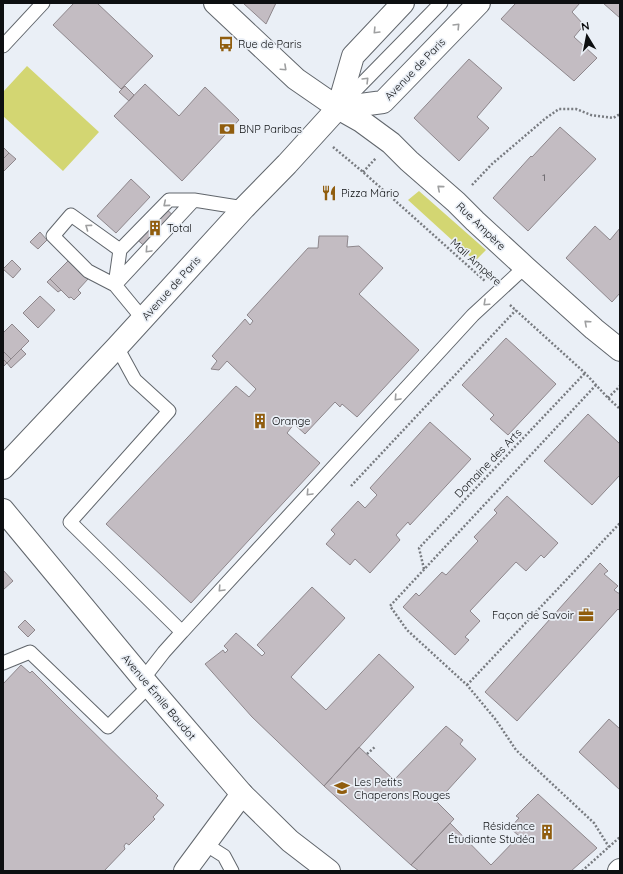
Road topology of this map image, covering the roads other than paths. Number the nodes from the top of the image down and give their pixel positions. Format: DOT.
graph roads {
  1 [pos="43,3"];
  2 [pos="215,3"];
  3 [pos="403,3"];
  4 [pos="441,3"];
  5 [pos="479,3"];
  6 [pos="3,46"];
  7 [pos="338,108"];
  8 [pos="194,200"];
  9 [pos="244,208"];
  10 [pos="120,250"];
  11 [pos="525,267"];
  12 [pos="115,285"];
  13 [pos="143,319"];
  14 [pos="117,347"];
  15 [pos="619,347"];
  16 [pos="3,468"];
  17 [pos="3,510"];
  18 [pos="182,632"];
  19 [pos="3,663"];
  20 [pos="146,683"];
  21 [pos="242,794"];
  22 [pos="205,844"];
  23 [pos="185,871"];
  24 [pos="232,871"];
  25 [pos="329,871"];
  1 -- 6 [label="lane"];
  2 -- 7 [label="street, Rue Ampère, one-way"];
  3 -- 7 [label="street, Avenue de Paris, one-way"];
  7 -- 4 [label="lane, one-way"];
  7 -- 5 [label="street, Avenue de Paris, one-way"];
  7 -- 9 [label="street, Avenue de Paris"];
  11 -- 7 [label="street, Rue Ampère, one-way"];
  8 -- 9 [label="lane"];
  8 -- 10 [label="lane, one-way"];
  8 -- 12 [label="lane, one-way"];
  9 -- 13 [label="street, Avenue de Paris"];
  10 -- 12 [label="lane"];
  10 -- 12 [label="lane, one-way"];
  15 -- 11 [label="street, Rue Ampère, one-way"];
  11 -- 18 [label="lane, one-way"];
  12 -- 13 [label="lane"];
  13 -- 14 [label="street, Avenue de Paris"];
  14 -- 16 [label="street, Avenue de Paris"];
  14 -- 18 [label="lane"];
  17 -- 20 [label="street, Avenue Émile Baudot"];
  18 -- 20 [label="lane"];
  19 -- 20 [label="lane"];
  20 -- 21 [label="street, Avenue Émile Baudot"];
  21 -- 22 [label="street"];
  21 -- 25 [label="street, Avenue Émile Baudot"];
  22 -- 23 [label="street"];
  22 -- 24 [label="lane"];
}
